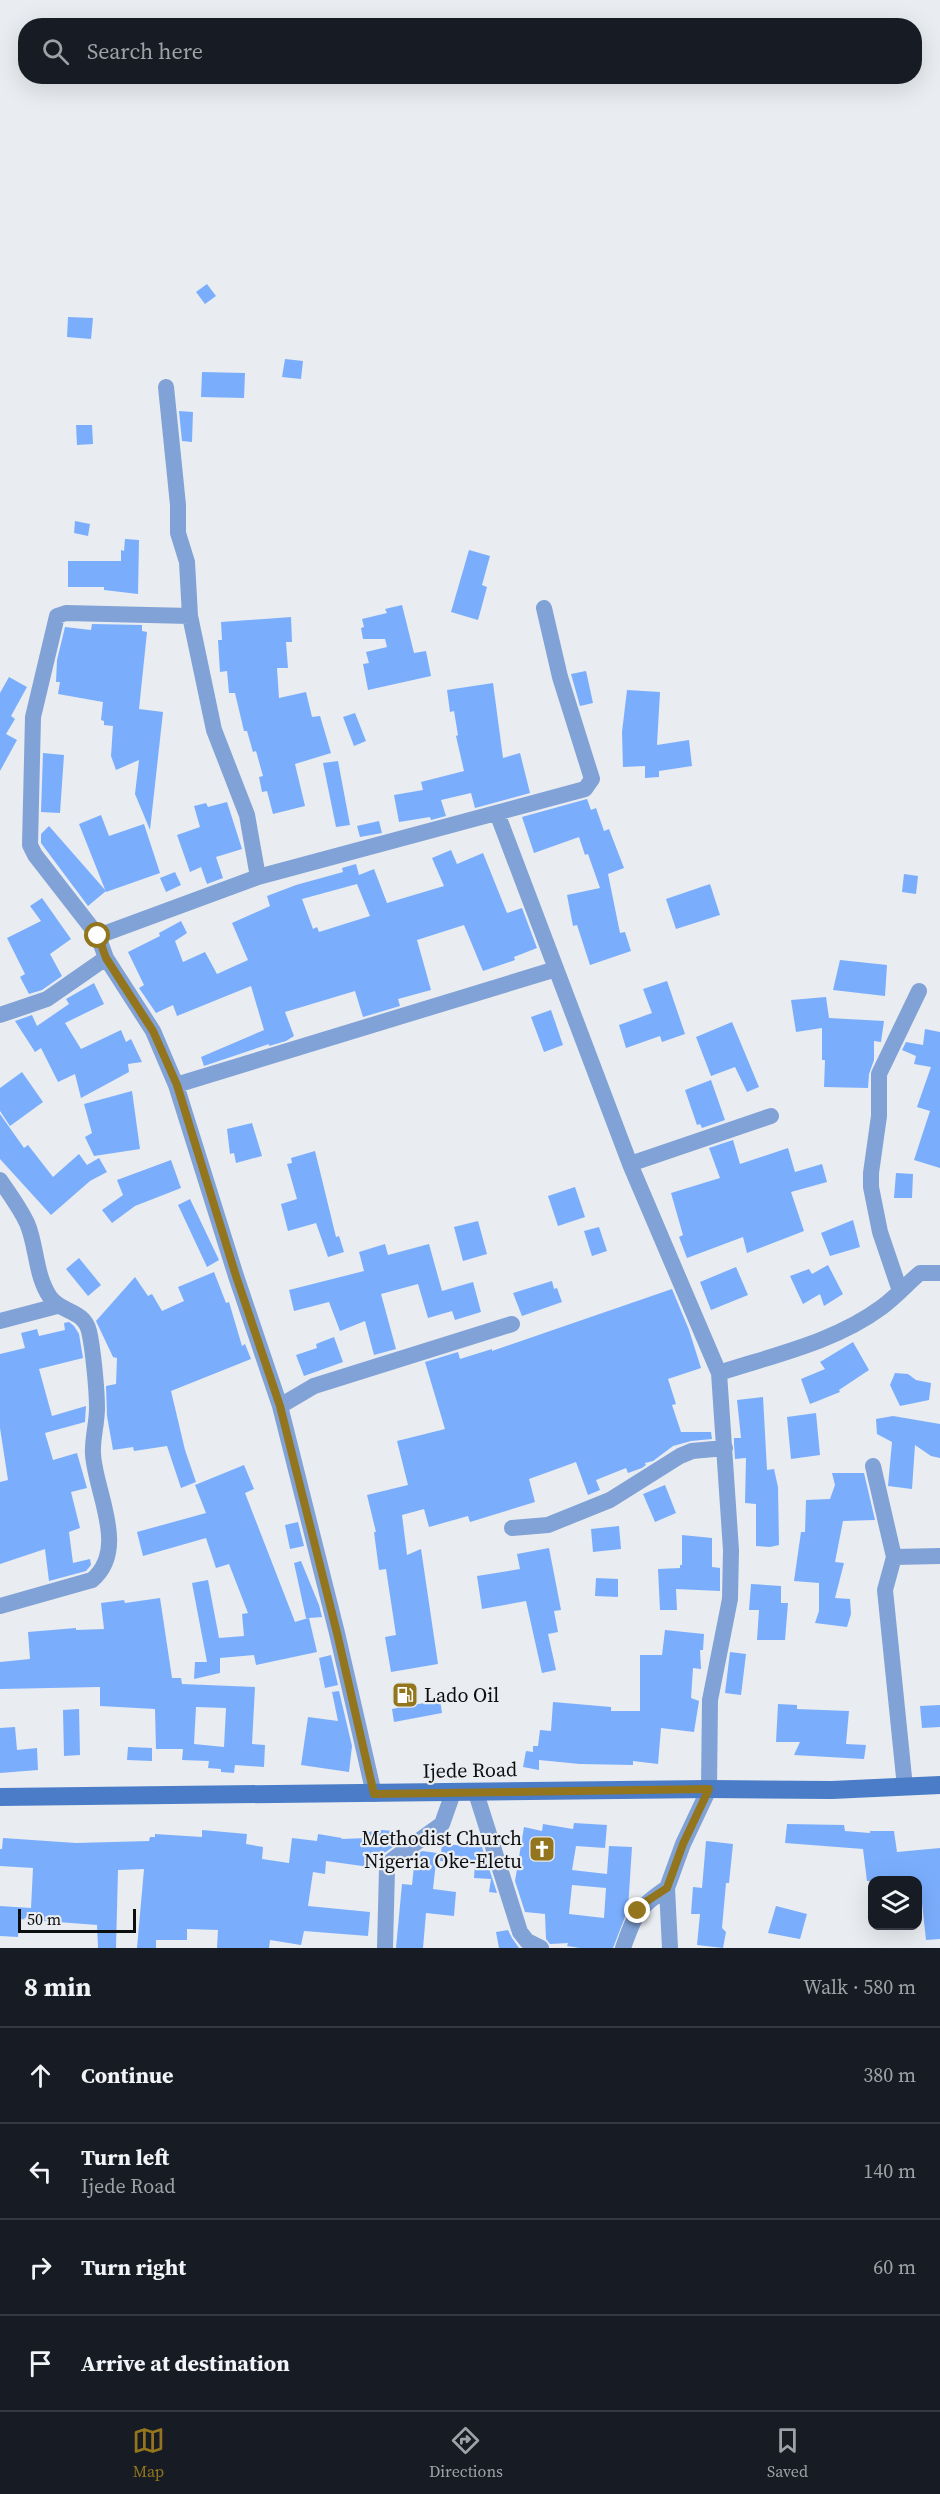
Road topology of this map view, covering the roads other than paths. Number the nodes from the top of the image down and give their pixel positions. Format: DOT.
graph roads {
  1 [pos="166,387"];
  2 [pos="544,608"];
  3 [pos="190,616"];
  4 [pos="497,813"];
  5 [pos="258,878"];
  6 [pos="98,936"];
  7 [pos="106,958"];
  8 [pos="556,969"];
  9 [pos="919,991"];
  10 [pos="0,1015"];
  11 [pos="177,1085"];
  12 [pos="771,1116"];
  13 [pos="630,1164"];
  14 [pos="0,1180"];
  15 [pos="940,1273"];
  16 [pos="900,1291"];
  17 [pos="57,1306"];
  18 [pos="0,1321"];
  19 [pos="512,1324"];
  20 [pos="719,1373"];
  21 [pos="280,1406"];
  22 [pos="726,1448"];
  23 [pos="873,1466"];
  24 [pos="512,1528"];
  25 [pos="940,1556"];
  26 [pos="894,1557"];
  27 [pos="0,1606"];
  28 [pos="940,1785"];
  29 [pos="905,1787"];
  30 [pos="709,1789"];
  31 [pos="453,1793"];
  32 [pos="476,1793"];
  33 [pos="374,1794"];
  34 [pos="0,1797"];
  35 [pos="667,1888"];
  36 [pos="386,1948"];
  37 [pos="541,1948"];
  38 [pos="623,1948"];
  39 [pos="670,1948"];
  1 -- 3 [label="street"];
  2 -- 4 [label="street"];
  3 -- 5 [label="street"];
  3 -- 6 [label="street"];
  4 -- 5 [label="street"];
  4 -- 8 [label="street"];
  5 -- 6 [label="street"];
  6 -- 7 [label="street"];
  7 -- 10 [label="street"];
  7 -- 11 [label="street"];
  8 -- 11 [label="street"];
  8 -- 13 [label="street"];
  9 -- 16 [label="street"];
  11 -- 21 [label="street"];
  12 -- 13 [label="street"];
  13 -- 20 [label="street"];
  14 -- 17 [label="street"];
  15 -- 16 [label="street"];
  16 -- 20 [label="street"];
  17 -- 18 [label="street"];
  17 -- 27 [label="street"];
  19 -- 21 [label="street"];
  20 -- 22 [label="street"];
  21 -- 33 [label="street"];
  22 -- 24 [label="street"];
  22 -- 30 [label="street"];
  23 -- 26 [label="street"];
  25 -- 26 [label="street"];
  26 -- 29 [label="street"];
  28 -- 29 [label="main road, Ijede Road"];
  29 -- 30 [label="main road, Ijede Road"];
  30 -- 32 [label="main road, Ijede Road"];
  30 -- 35 [label="street"];
  31 -- 32 [label="main road, Ijede Road"];
  31 -- 33 [label="main road, Ijede Road"];
  31 -- 36 [label="street"];
  32 -- 37 [label="street"];
  33 -- 34 [label="main road, Ijede Road"];
  35 -- 38 [label="street"];
  35 -- 39 [label="street"];
}
